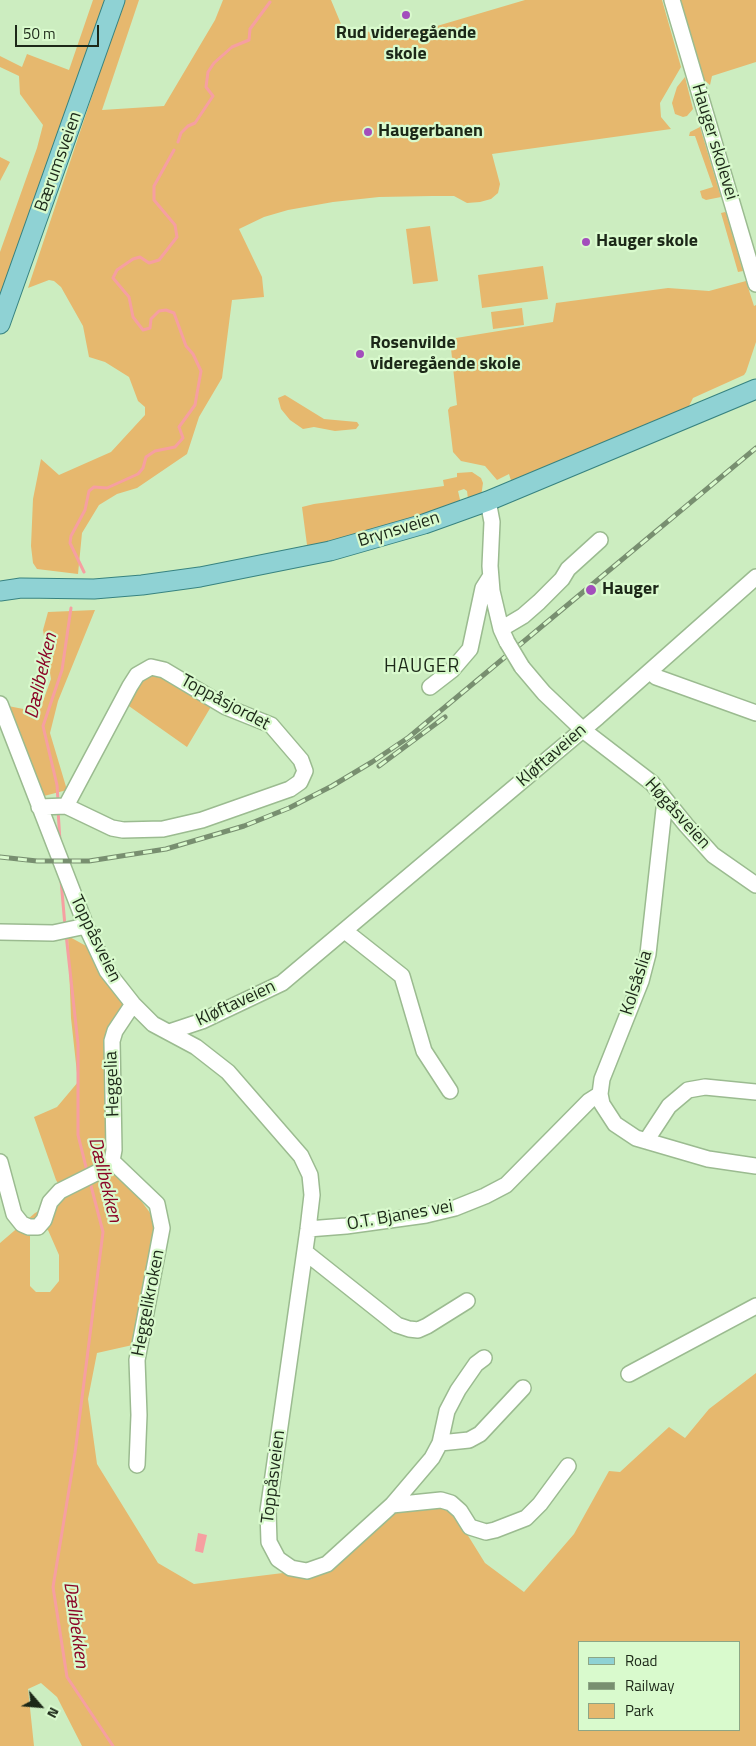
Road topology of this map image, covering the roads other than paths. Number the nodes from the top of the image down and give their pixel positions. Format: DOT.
graph roads {
  1 [pos="115,0"];
  2 [pos="672,0"];
  3 [pos="756,284"];
  4 [pos="0,324"];
  5 [pos="756,389"];
  6 [pos="488,501"];
  7 [pos="600,540"];
  8 [pos="490,577"];
  9 [pos="756,577"];
  10 [pos="0,582"];
  11 [pos="21,588"];
  12 [pos="0,591"];
  13 [pos="503,636"];
  14 [pos="650,671"];
  15 [pos="430,687"];
  16 [pos="0,704"];
  17 [pos="756,713"];
  18 [pos="583,730"];
  19 [pos="666,800"];
  20 [pos="66,806"];
  21 [pos="39,807"];
  22 [pos="756,886"];
  23 [pos="86,926"];
  24 [pos="345,931"];
  25 [pos="0,932"];
  26 [pos="133,1004"];
  27 [pos="169,1032"];
  28 [pos="450,1091"];
  29 [pos="756,1092"];
  30 [pos="600,1094"];
  31 [pos="646,1141"];
  32 [pos="0,1162"];
  33 [pos="110,1164"];
  34 [pos="756,1166"];
  35 [pos="308,1229"];
  36 [pos="305,1252"];
  37 [pos="467,1301"];
  38 [pos="756,1306"];
  39 [pos="484,1358"];
  40 [pos="629,1374"];
  41 [pos="523,1388"];
  42 [pos="440,1443"];
  43 [pos="137,1464"];
  44 [pos="568,1466"];
  45 [pos="392,1505"];
  1 -- 4 [label="main road, Bærumsveien"];
  2 -- 3 [label="street, Hauger skolevei"];
  5 -- 6 [label="main road, Brynsveien"];
  6 -- 8 [label="street, Høgåsveien"];
  6 -- 11 [label="main road, Brynsveien"];
  7 -- 13 [label="street"];
  8 -- 13 [label="street, Høgåsveien"];
  8 -- 15 [label="street, Høgåsveien"];
  9 -- 14 [label="street, Kløftaveien"];
  10 -- 11 [label="main road, Brynsveien"];
  11 -- 12 [label="main road, Brynsveien"];
  13 -- 18 [label="street, Høgåsveien, bridge"];
  14 -- 17 [label="street"];
  14 -- 18 [label="street, Kløftaveien"];
  16 -- 21 [label="street, Toppåsveien"];
  18 -- 19 [label="street, Høgåsveien"];
  18 -- 24 [label="street, Kløftaveien"];
  19 -- 22 [label="street, Høgåsveien"];
  19 -- 30 [label="street, Kolsåslia"];
  20 -- 20 [label="street, Toppåsjordet"];
  20 -- 21 [label="street, Toppåsjordet"];
  21 -- 23 [label="street, Toppåsveien"];
  23 -- 25 [label="street"];
  23 -- 26 [label="street, Toppåsveien"];
  24 -- 27 [label="street, Kløftaveien"];
  24 -- 28 [label="street"];
  26 -- 27 [label="street, Toppåsveien"];
  26 -- 33 [label="street, Heggelia"];
  27 -- 35 [label="street, Toppåsveien"];
  29 -- 31 [label="street"];
  30 -- 31 [label="street"];
  30 -- 35 [label="street, O.T. Bjanes vei"];
  31 -- 34 [label="street"];
  32 -- 33 [label="street"];
  33 -- 43 [label="street, Heggelikroken"];
  35 -- 36 [label="street, Toppåsveien"];
  36 -- 37 [label="street"];
  36 -- 45 [label="street, Toppåsveien"];
  38 -- 40 [label="street"];
  39 -- 42 [label="street, Toppåsveien"];
  41 -- 42 [label="street"];
  42 -- 45 [label="street, Toppåsveien"];
  44 -- 45 [label="street"];
}
